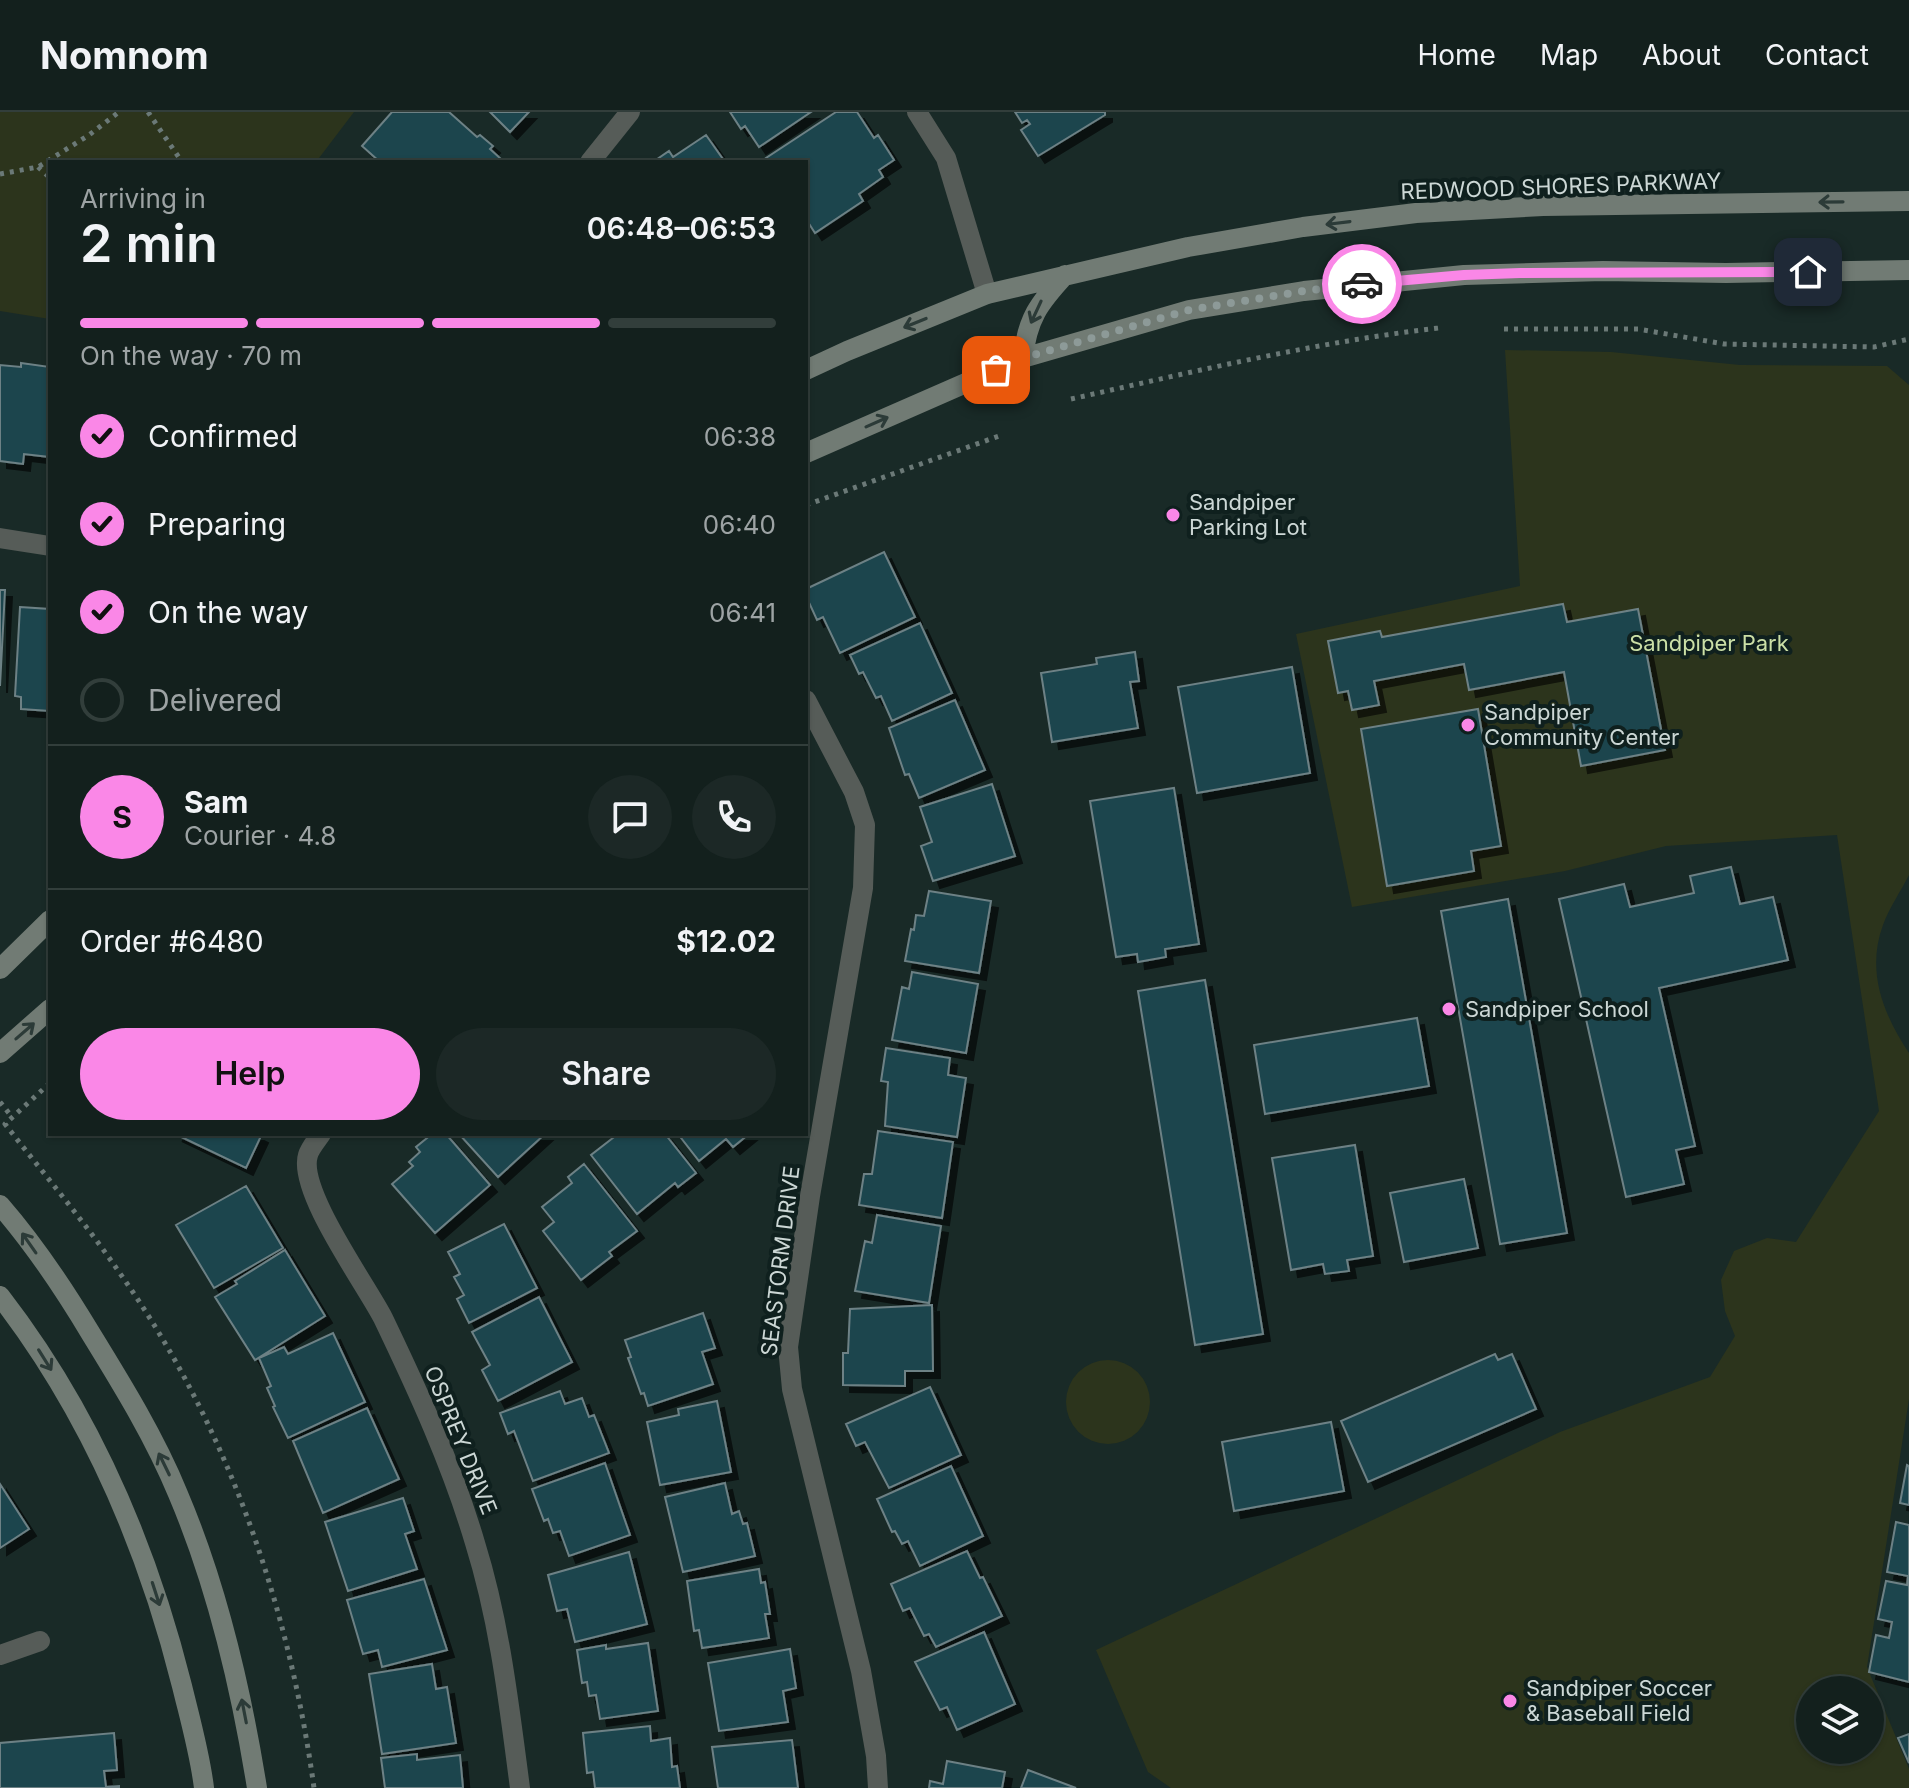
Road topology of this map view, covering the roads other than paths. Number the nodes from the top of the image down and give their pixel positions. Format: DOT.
graph roads {
  1 [pos="630,112"];
  2 [pos="917,112"];
  3 [pos="592,160"];
  4 [pos="1909,201"];
  5 [pos="1909,270"];
  6 [pos="1065,275"];
  7 [pos="987,294"];
  8 [pos="1023,358"];
  9 [pos="808,369"];
  10 [pos="808,452"];
  11 [pos="0,538"];
  12 [pos="48,546"];
  13 [pos="808,710"];
  14 [pos="814,739"];
  15 [pos="48,922"];
  16 [pos="0,969"];
  17 [pos="48,1011"];
  18 [pos="0,1053"];
  19 [pos="320,1136"];
  20 [pos="0,1205"];
  21 [pos="0,1296"];
  22 [pos="40,1641"];
  23 [pos="0,1655"];
  24 [pos="204,1788"];
  25 [pos="257,1788"];
  26 [pos="520,1788"];
  27 [pos="878,1788"];
  1 -- 3 [label="street"];
  2 -- 7 [label="street"];
  4 -- 6 [label="main road, REDWOOD SHORES PARKWAY, one-way"];
  5 -- 8 [label="main road"];
  6 -- 7 [label="main road, REDWOOD SHORES PARKWAY"];
  6 -- 8 [label="main road, one-way"];
  7 -- 9 [label="main road, REDWOOD SHORES PARKWAY, one-way"];
  10 -- 8 [label="main road, one-way"];
  11 -- 12 [label="street"];
  13 -- 14 [label="street, SEASTORM DRIVE"];
  14 -- 27 [label="street, SEASTORM DRIVE"];
  15 -- 16 [label="main road"];
  18 -- 17 [label="main road, one-way"];
  19 -- 26 [label="street, OSPREY DRIVE"];
  25 -- 20 [label="main road, one-way"];
  21 -- 24 [label="main road, one-way"];
  22 -- 23 [label="street"];
}
